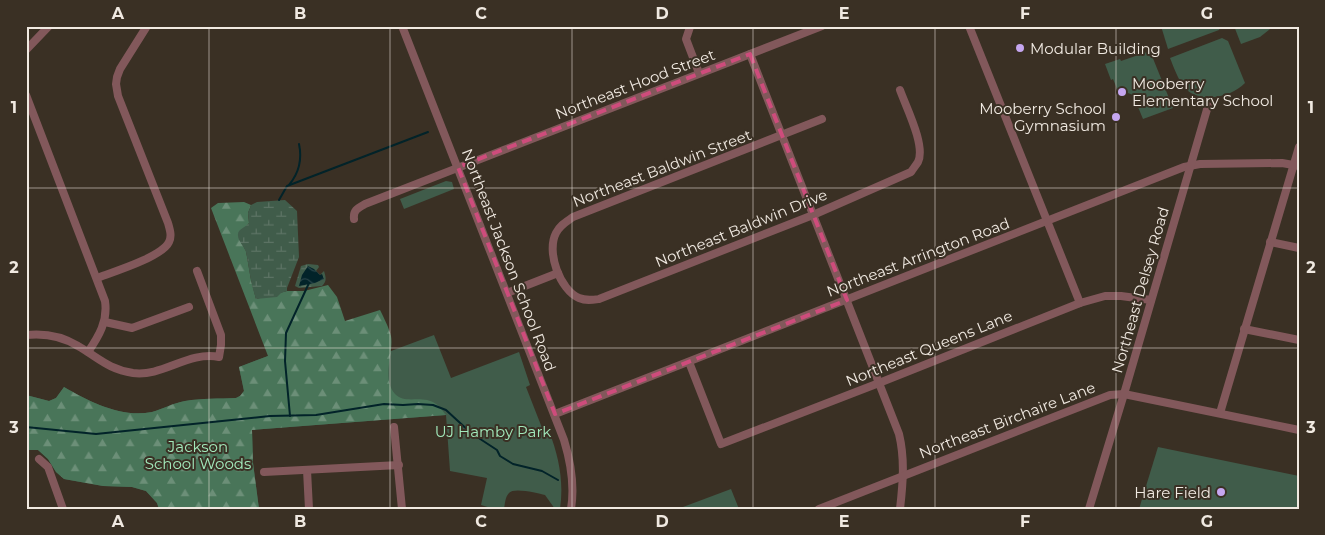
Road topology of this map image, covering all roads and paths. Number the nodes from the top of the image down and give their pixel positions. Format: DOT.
graph roads {
  1 [pos="49,26"];
  2 [pos="147,26"];
  3 [pos="402,26"];
  4 [pos="796,26"];
  5 [pos="822,26"];
  6 [pos="969,26"];
  7 [pos="690,27"];
  8 [pos="800,35"];
  9 [pos="26,50"];
  10 [pos="750,54"];
  11 [pos="699,74"];
  12 [pos="900,90"];
  13 [pos="26,95"];
  14 [pos="1208,106"];
  15 [pos="822,119"];
  16 [pos="782,136"];
  17 [pos="1299,146"];
  18 [pos="1191,165"];
  19 [pos="1296,165"];
  20 [pos="458,167"];
  21 [pos="813,215"];
  22 [pos="354,219"];
  23 [pos="1048,221"];
  24 [pos="1270,242"];
  25 [pos="1299,248"];
  26 [pos="197,271"];
  27 [pos="558,273"];
  28 [pos="97,278"];
  29 [pos="507,293"];
  30 [pos="847,300"];
  31 [pos="1152,300"];
  32 [pos="1080,303"];
  33 [pos="189,307"];
  34 [pos="105,322"];
  35 [pos="1244,328"];
  36 [pos="26,335"];
  37 [pos="1299,340"];
  38 [pos="88,352"];
  39 [pos="689,362"];
  40 [pos="879,383"];
  41 [pos="1124,394"];
  42 [pos="1220,413"];
  43 [pos="555,414"];
  44 [pos="394,427"];
  45 [pos="1299,430"];
  46 [pos="39,459"];
  47 [pos="399,465"];
  48 [pos="307,470"];
  49 [pos="264,472"];
  50 [pos="904,475"];
  51 [pos="63,509"];
  52 [pos="309,509"];
  53 [pos="402,509"];
  54 [pos="571,509"];
  55 [pos="819,509"];
  56 [pos="900,509"];
  57 [pos="1089,509"];
  1 -- 9 [label="street"];
  2 -- 28 [label="street"];
  3 -- 20 [label="street, Northeast Jackson School Road"];
  4 -- 8 [label="street"];
  5 -- 8 [label="street, Northeast Hood Street"];
  6 -- 23 [label="street"];
  7 -- 11 [label="street"];
  8 -- 10 [label="street, Northeast Hood Street"];
  10 -- 11 [label="street, Northeast Hood Street"];
  10 -- 16 [label="street"];
  11 -- 20 [label="street, Northeast Hood Street"];
  12 -- 21 [label="street, Northeast Baldwin Drive"];
  13 -- 28 [label="street"];
  14 -- 18 [label="street, Northeast Delsey Road"];
  15 -- 16 [label="street, Northeast Baldwin Street"];
  16 -- 21 [label="street"];
  16 -- 27 [label="street, Northeast Baldwin Street"];
  17 -- 19 [label="street"];
  18 -- 19 [label="street, Northeast Arrington Road"];
  18 -- 23 [label="street, Northeast Arrington Road"];
  18 -- 31 [label="street, Northeast Delsey Road"];
  19 -- 24 [label="street"];
  20 -- 22 [label="street, Northeast Hood Street"];
  20 -- 29 [label="street, Northeast Jackson School Road"];
  21 -- 27 [label="street, Northeast Baldwin Drive"];
  21 -- 30 [label="street"];
  23 -- 30 [label="street, Northeast Arrington Road"];
  23 -- 32 [label="street"];
  24 -- 25 [label="street"];
  24 -- 35 [label="street"];
  26 -- 38 [label="street"];
  27 -- 29 [label="street"];
  28 -- 34 [label="street"];
  29 -- 43 [label="street, Northeast Jackson School Road"];
  30 -- 39 [label="street, Northeast Arrington Road"];
  30 -- 40 [label="street"];
  31 -- 32 [label="street, Northeast Queens Lane"];
  31 -- 41 [label="street, Northeast Delsey Road"];
  32 -- 40 [label="street, Northeast Queens Lane"];
  33 -- 34 [label="street"];
  34 -- 38 [label="street"];
  35 -- 37 [label="street"];
  35 -- 42 [label="street"];
  36 -- 38 [label="street"];
  39 -- 40 [label="street, Northeast Queens Lane"];
  39 -- 43 [label="street, Northeast Arrington Road"];
  40 -- 50 [label="street"];
  41 -- 42 [label="street, Northeast Birchaire Lane"];
  41 -- 50 [label="street, Northeast Birchaire Lane"];
  41 -- 57 [label="street, Northeast Delsey Road"];
  42 -- 45 [label="street, Northeast Birchaire Lane"];
  43 -- 54 [label="street, Northeast Jackson School Road"];
  44 -- 47 [label="street"];
  46 -- 51 [label="street"];
  47 -- 48 [label="street"];
  47 -- 53 [label="street"];
  48 -- 49 [label="street"];
  48 -- 52 [label="street"];
  50 -- 55 [label="street, Northeast Birchaire Lane"];
  50 -- 56 [label="street"];
}
